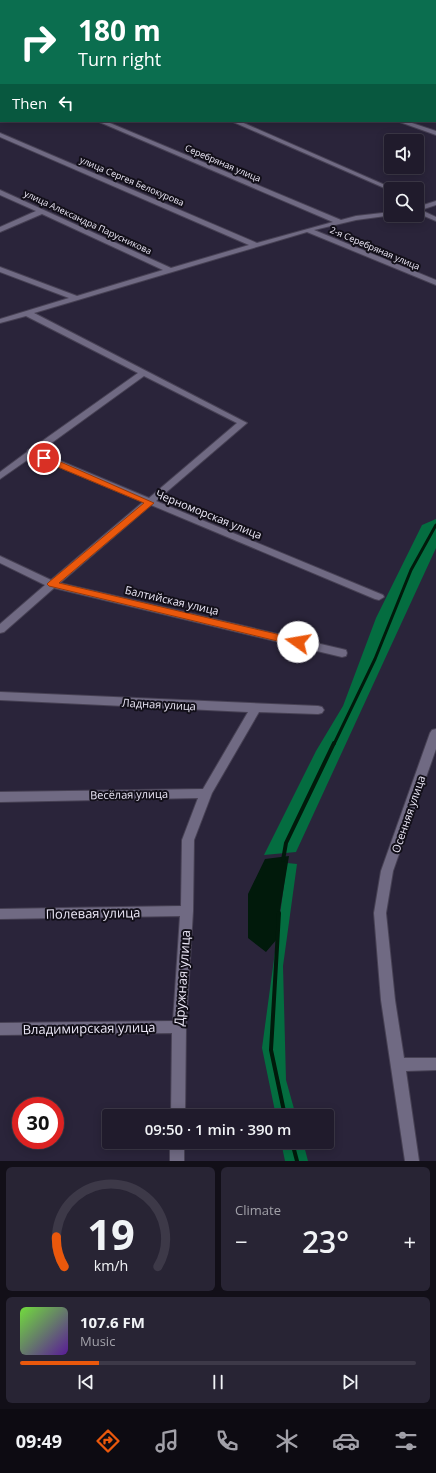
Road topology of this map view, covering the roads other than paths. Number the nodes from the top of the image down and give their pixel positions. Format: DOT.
graph roads {
  1 [pos="102,122"];
  2 [pos="236,122"];
  3 [pos="403,122"];
  4 [pos="436,133"];
  5 [pos="0,135"];
  6 [pos="384,186"];
  7 [pos="0,192"];
  8 [pos="436,203"];
  9 [pos="424,204"];
  10 [pos="428,205"];
  11 [pos="424,207"];
  12 [pos="43,211"];
  13 [pos="424,213"];
  14 [pos="384,215"];
  15 [pos="436,219"];
  16 [pos="340,222"];
  17 [pos="0,230"];
  18 [pos="307,230"];
  19 [pos="256,245"];
  20 [pos="0,269"];
  21 [pos="169,270"];
  22 [pos="436,283"];
  23 [pos="76,298"];
  24 [pos="26,313"];
  25 [pos="0,321"];
  26 [pos="144,372"];
  27 [pos="31,452"];
  28 [pos="0,476"];
  29 [pos="149,503"];
  30 [pos="0,559"];
  31 [pos="52,584"];
  32 [pos="379,597"];
  33 [pos="0,630"];
  34 [pos="342,653"];
  35 [pos="0,696"];
  36 [pos="256,708"];
  37 [pos="318,710"];
  38 [pos="436,733"];
  39 [pos="206,792"];
  40 [pos="0,797"];
  41 [pos="186,911"];
  42 [pos="0,914"];
  43 [pos="179,1027"];
  44 [pos="0,1029"];
  45 [pos="436,1064"];
  46 [pos="398,1065"];
  47 [pos="178,1109"];
  48 [pos="177,1149"];
  49 [pos="177,1161"];
  50 [pos="412,1161"];
  1 -- 16 [label="street, Серебряная улица"];
  2 -- 6 [label="street"];
  3 -- 4 [label="street"];
  5 -- 19 [label="street, улица Сергея Белокурова"];
  7 -- 12 [label="street, улица Александра Парусникова"];
  8 -- 10 [label="street"];
  9 -- 10 [label="street"];
  10 -- 11 [label="street"];
  12 -- 17 [label="street"];
  12 -- 21 [label="street, улица Александра Парусникова"];
  13 -- 15 [label="street"];
  14 -- 16 [label="street"];
  16 -- 18 [label="street"];
  18 -- 19 [label="street"];
  18 -- 22 [label="street, 2-я Серебряная улица"];
  19 -- 21 [label="street"];
  20 -- 23 [label="street"];
  21 -- 23 [label="street"];
  23 -- 24 [label="street"];
  24 -- 25 [label="street"];
  24 -- 26 [label="street"];
  26 -- 27 [label="street"];
  26 -- 29 [label="street"];
  27 -- 28 [label="street"];
  27 -- 29 [label="street, Черноморская улица"];
  29 -- 31 [label="street"];
  29 -- 32 [label="street, Черноморская улица"];
  30 -- 31 [label="street, Балтийская улица"];
  31 -- 33 [label="street"];
  31 -- 34 [label="street, Балтийская улица"];
  35 -- 36 [label="street, Ладная улица"];
  36 -- 37 [label="street, Ладная улица"];
  36 -- 39 [label="street"];
  38 -- 46 [label="street, Осенняя улица"];
  39 -- 40 [label="street, Весёлая улица"];
  39 -- 41 [label="street, Дружная улица"];
  41 -- 42 [label="street, Полевая улица"];
  41 -- 43 [label="street, Дружная улица"];
  43 -- 44 [label="street, Владимирская улица"];
  43 -- 47 [label="street, Дружная улица"];
  45 -- 46 [label="street"];
  46 -- 50 [label="street, Осенняя улица"];
  48 -- 49 [label="street"];
}
